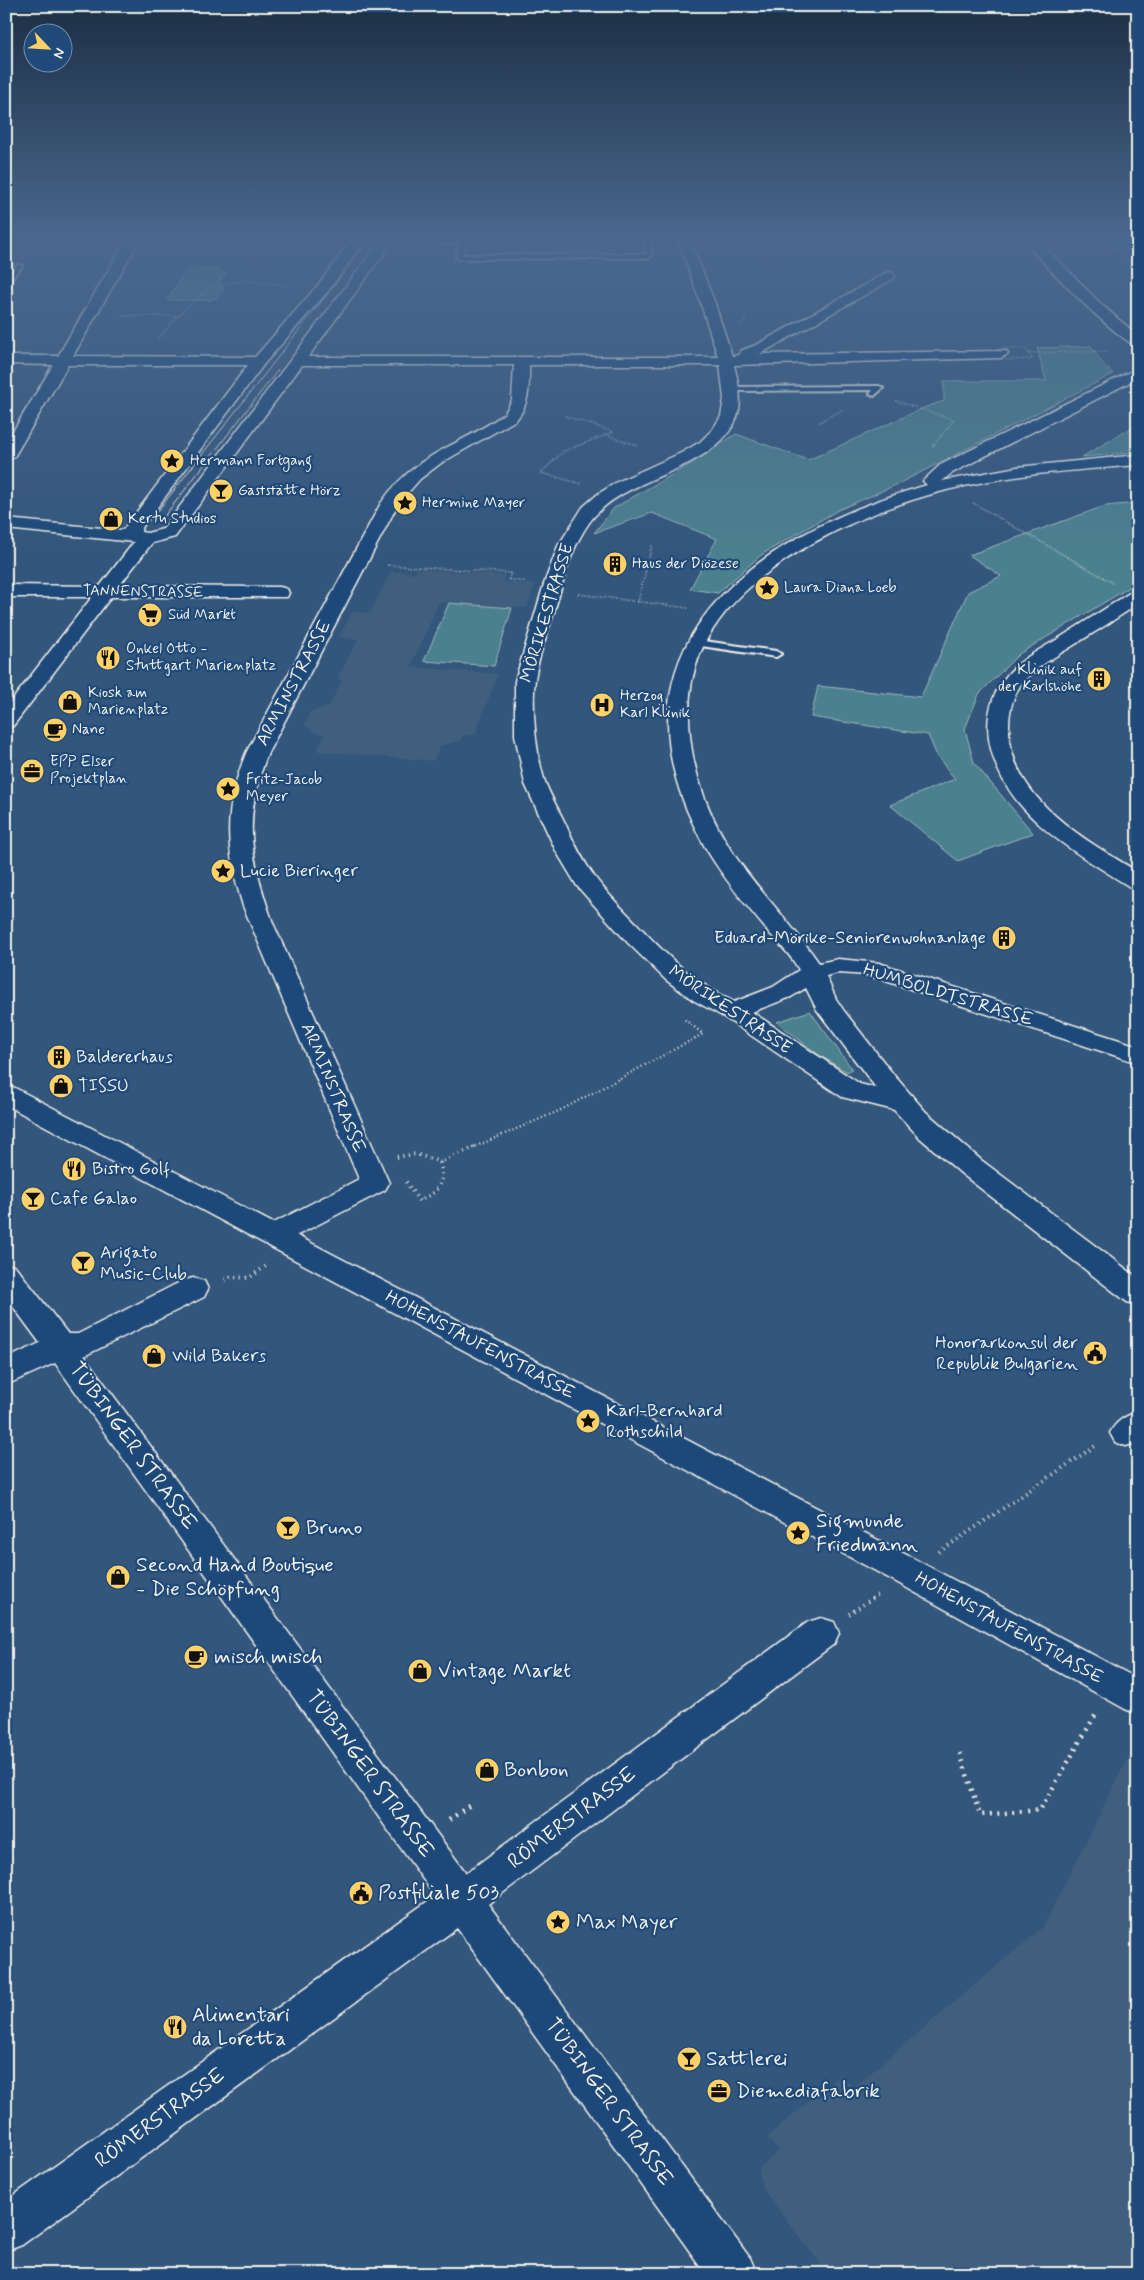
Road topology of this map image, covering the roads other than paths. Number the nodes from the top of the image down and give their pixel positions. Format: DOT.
graph roads {
  1 [pos="74,343"];
  2 [pos="274,343"];
  3 [pos="310,343"];
  4 [pos="721,343"];
  5 [pos="770,343"];
  6 [pos="1001,354"];
  7 [pos="6,360"];
  8 [pos="64,360"];
  9 [pos="259,361"];
  10 [pos="297,361"];
  11 [pos="522,361"];
  12 [pos="727,361"];
  13 [pos="1138,372"];
  14 [pos="730,388"];
  15 [pos="874,394"];
  16 [pos="6,457"];
  17 [pos="1138,460"];
  18 [pos="912,494"];
  19 [pos="6,524"];
  20 [pos="146,539"];
  21 [pos="6,591"];
  22 [pos="107,591"];
  23 [pos="280,593"];
  24 [pos="1138,596"];
  25 [pos="696,643"];
  26 [pos="776,654"];
  27 [pos="6,722"];
  28 [pos="1138,882"];
  29 [pos="813,972"];
  30 [pos="723,1007"];
  31 [pos="1138,1055"];
  32 [pos="6,1094"];
  33 [pos="904,1104"];
  34 [pos="274,1235"];
  35 [pos="6,1275"];
  36 [pos="193,1289"];
  37 [pos="1138,1294"];
  38 [pos="61,1346"];
  39 [pos="6,1373"];
  40 [pos="821,1633"];
  41 [pos="1125,1692"];
  42 [pos="462,1900"];
  43 [pos="6,2229"];
  44 [pos="734,2274"];
  1 -- 8 [label="street"];
  2 -- 9 [label="street"];
  3 -- 10 [label="street"];
  4 -- 12 [label="street, MÖRIKESTRASSE"];
  5 -- 12 [label="street"];
  6 -- 12 [label="street"];
  7 -- 8 [label="street"];
  8 -- 9 [label="street"];
  8 -- 16 [label="street"];
  9 -- 20 [label="street"];
  10 -- 11 [label="street"];
  10 -- 20 [label="street"];
  11 -- 12 [label="street"];
  11 -- 34 [label="street, ARMINSTRASSE"];
  12 -- 14 [label="street, MÖRIKESTRASSE"];
  13 -- 18 [label="street"];
  14 -- 15 [label="lane"];
  14 -- 30 [label="street, MÖRIKESTRASSE"];
  17 -- 18 [label="street"];
  18 -- 25 [label="street"];
  19 -- 20 [label="street"];
  20 -- 22 [label="street"];
  21 -- 22 [label="street, TANNENSTRASSE"];
  22 -- 23 [label="street, TANNENSTRASSE"];
  22 -- 27 [label="street"];
  24 -- 28 [label="street"];
  25 -- 26 [label="lane"];
  25 -- 29 [label="street"];
  29 -- 30 [label="street, HUMBOLDTSTRASSE"];
  29 -- 31 [label="street, HUMBOLDTSTRASSE"];
  29 -- 33 [label="street"];
  30 -- 33 [label="street, MÖRIKESTRASSE"];
  32 -- 34 [label="street, HOHENSTAUFENSTRASSE"];
  33 -- 37 [label="street"];
  34 -- 41 [label="street, HOHENSTAUFENSTRASSE"];
  35 -- 38 [label="street, TÜBINGER STRASSE"];
  36 -- 38 [label="street"];
  38 -- 39 [label="street"];
  38 -- 42 [label="street, TÜBINGER STRASSE"];
  40 -- 42 [label="street, RÖMERSTRASSE"];
  42 -- 43 [label="street, RÖMERSTRASSE"];
  42 -- 44 [label="street, TÜBINGER STRASSE"];
}
